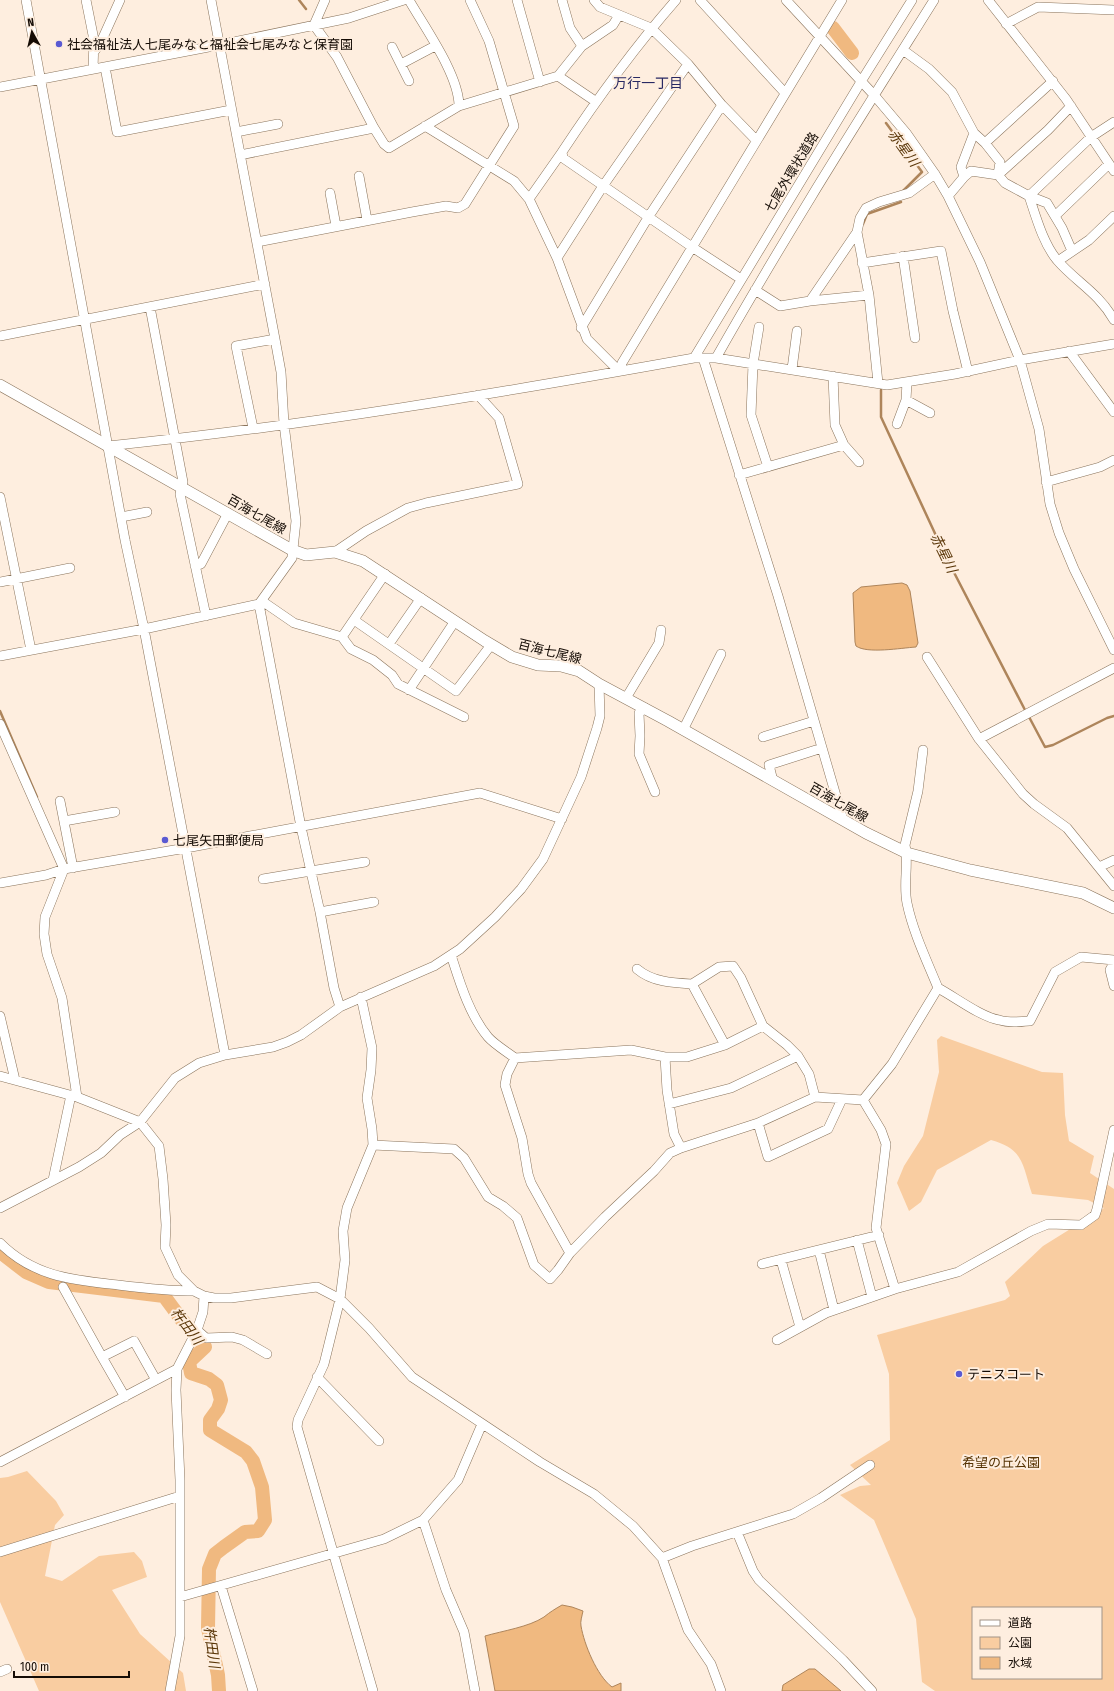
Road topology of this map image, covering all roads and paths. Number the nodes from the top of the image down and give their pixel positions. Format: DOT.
graph roads {
  1 [pos="26,0"];
  2 [pos="86,0"];
  3 [pos="120,0"];
  4 [pos="211,0"];
  5 [pos="325,0"];
  6 [pos="404,0"];
  7 [pos="409,0"];
  8 [pos="517,0"];
  9 [pos="562,0"];
  10 [pos="594,0"];
  11 [pos="676,0"];
  12 [pos="700,0"];
  13 [pos="786,0"];
  14 [pos="842,0"];
  15 [pos="912,0"];
  16 [pos="934,0"];
  17 [pos="988,0"];
  18 [pos="1036,0"];
  19 [pos="1105,0"];
  20 [pos="474,1"];
  21 [pos="1033,10"];
  22 [pos="1103,10"];
  23 [pos="1114,10"];
  24 [pos="619,15"];
  25 [pos="1006,24"];
  26 [pos="314,25"];
  27 [pos="652,28"];
  28 [pos="820,37"];
  29 [pos="219,45"];
  30 [pos="436,46"];
  31 [pos="582,46"];
  32 [pos="392,47"];
  33 [pos="903,50"];
  34 [pos="94,53"];
  35 [pos="401,64"];
  36 [pos="688,64"];
  37 [pos="105,67"];
  38 [pos="93,70"];
  39 [pos="558,76"];
  40 [pos="40,79"];
  41 [pos="862,80"];
  42 [pos="409,81"];
  43 [pos="1053,81"];
  44 [pos="540,82"];
  45 [pos="0,87"];
  46 [pos="505,92"];
  47 [pos="785,93"];
  48 [pos="874,95"];
  49 [pos="595,102"];
  50 [pos="722,105"];
  51 [pos="459,106"];
  52 [pos="1071,106"];
  53 [pos="231,110"];
  54 [pos="1114,122"];
  55 [pos="278,124"];
  56 [pos="425,126"];
  57 [pos="374,128"];
  58 [pos="236,132"];
  59 [pos="974,133"];
  60 [pos="1091,137"];
  61 [pos="756,140"];
  62 [pos="985,143"];
  63 [pos="562,152"];
  64 [pos="240,156"];
  65 [pos="490,166"];
  66 [pos="1112,168"];
  67 [pos="935,174"];
  68 [pos="998,175"];
  69 [pos="359,176"];
  70 [pos="964,177"];
  71 [pos="603,186"];
  72 [pos="330,193"];
  73 [pos="948,196"];
  74 [pos="1029,196"];
  75 [pos="529,199"];
  76 [pos="649,216"];
  77 [pos="1055,216"];
  78 [pos="1114,216"];
  79 [pos="367,220"];
  80 [pos="336,226"];
  81 [pos="857,232"];
  82 [pos="257,242"];
  83 [pos="692,247"];
  84 [pos="1072,251"];
  85 [pos="903,256"];
  86 [pos="557,258"];
  87 [pos="1058,261"];
  88 [pos="862,263"];
  89 [pos="741,279"];
  90 [pos="265,284"];
  91 [pos="755,290"];
  92 [pos="868,295"];
  93 [pos="810,301"];
  94 [pos="150,307"];
  95 [pos="86,319"];
  96 [pos="1114,320"];
  97 [pos="581,328"];
  98 [pos="759,328"];
  99 [pos="797,331"];
  100 [pos="0,336"];
  101 [pos="915,338"];
  102 [pos="276,339"];
  103 [pos="1114,344"];
  104 [pos="1069,351"];
  105 [pos="698,358"];
  106 [pos="716,358"];
  107 [pos="1020,360"];
  108 [pos="753,364"];
  109 [pos="792,369"];
  110 [pos="619,372"];
  111 [pos="968,372"];
  112 [pos="833,376"];
  113 [pos="907,382"];
  114 [pos="878,383"];
  115 [pos="0,385"];
  116 [pos="478,395"];
  117 [pos="906,400"];
  118 [pos="1114,412"];
  119 [pos="930,413"];
  120 [pos="284,424"];
  121 [pos="897,424"];
  122 [pos="253,428"];
  123 [pos="175,439"];
  124 [pos="844,445"];
  125 [pos="108,446"];
  126 [pos="1114,460"];
  127 [pos="859,462"];
  128 [pos="768,467"];
  129 [pos="739,475"];
  130 [pos="1046,482"];
  131 [pos="181,486"];
  132 [pos="0,499"];
  133 [pos="147,512"];
  134 [pos="228,513"];
  135 [pos="121,517"];
  136 [pos="292,550"];
  137 [pos="335,552"];
  138 [pos="195,566"];
  139 [pos="70,568"];
  140 [pos="385,574"];
  141 [pos="17,579"];
  142 [pos="0,582"];
  143 [pos="421,598"];
  144 [pos="260,603"];
  145 [pos="206,616"];
  146 [pos="354,620"];
  147 [pos="455,621"];
  148 [pos="144,629"];
  149 [pos="661,630"];
  150 [pos="342,637"];
  151 [pos="389,644"];
  152 [pos="490,645"];
  153 [pos="31,650"];
  154 [pos="1114,650"];
  155 [pos="721,654"];
  156 [pos="0,656"];
  157 [pos="927,657"];
  158 [pos="424,668"];
  159 [pos="1114,668"];
  160 [pos="599,684"];
  161 [pos="409,690"];
  162 [pos="626,698"];
  163 [pos="645,708"];
  164 [pos="464,717"];
  165 [pos="814,721"];
  166 [pos="0,724"];
  167 [pos="683,730"];
  168 [pos="763,737"];
  169 [pos="979,739"];
  170 [pos="4,744"];
  171 [pos="822,748"];
  172 [pos="923,750"];
  173 [pos="773,781"];
  174 [pos="655,792"];
  175 [pos="60,801"];
  176 [pos="115,812"];
  177 [pos="562,820"];
  178 [pos="843,820"];
  179 [pos="64,821"];
  180 [pos="301,827"];
  181 [pos="186,848"];
  182 [pos="907,853"];
  183 [pos="1114,860"];
  184 [pos="365,862"];
  185 [pos="1099,867"];
  186 [pos="73,868"];
  187 [pos="64,869"];
  188 [pos="311,871"];
  189 [pos="263,879"];
  190 [pos="0,883"];
  191 [pos="1114,886"];
  192 [pos="374,902"];
  193 [pos="1114,908"];
  194 [pos="320,912"];
  195 [pos="451,956"];
  196 [pos="1114,960"];
  197 [pos="1114,963"];
  198 [pos="637,969"];
  199 [pos="692,984"];
  200 [pos="1114,986"];
  201 [pos="938,988"];
  202 [pos="361,997"];
  203 [pos="340,1007"];
  204 [pos="0,1016"];
  205 [pos="763,1026"];
  206 [pos="724,1045"];
  207 [pos="224,1055"];
  208 [pos="798,1056"];
  209 [pos="665,1057"];
  210 [pos="515,1058"];
  211 [pos="0,1076"];
  212 [pos="15,1080"];
  213 [pos="74,1096"];
  214 [pos="815,1096"];
  215 [pos="842,1099"];
  216 [pos="863,1100"];
  217 [pos="669,1104"];
  218 [pos="140,1122"];
  219 [pos="758,1123"];
  220 [pos="1114,1130"];
  221 [pos="373,1145"];
  222 [pos="681,1148"];
  223 [pos="53,1180"];
  224 [pos="0,1208"];
  225 [pos="879,1235"];
  226 [pos="857,1240"];
  227 [pos="0,1243"];
  228 [pos="819,1250"];
  229 [pos="570,1252"];
  230 [pos="781,1260"];
  231 [pos="762,1264"];
  232 [pos="63,1287"];
  233 [pos="895,1289"];
  234 [pos="194,1292"];
  235 [pos="204,1296"];
  236 [pos="872,1297"];
  237 [pos="340,1299"];
  238 [pos="834,1310"];
  239 [pos="800,1327"];
  240 [pos="196,1333"];
  241 [pos="777,1340"];
  242 [pos="267,1354"];
  243 [pos="102,1357"];
  244 [pos="177,1369"];
  245 [pos="317,1377"];
  246 [pos="156,1380"];
  247 [pos="125,1397"];
  248 [pos="482,1424"];
  249 [pos="379,1441"];
  250 [pos="0,1462"];
  251 [pos="870,1465"];
  252 [pos="180,1496"];
  253 [pos="423,1520"];
  254 [pos="737,1532"];
  255 [pos="0,1552"];
  256 [pos="333,1554"];
  257 [pos="662,1558"];
  258 [pos="222,1586"];
  259 [pos="180,1598"];
  260 [pos="170,1691"];
  261 [pos="253,1691"];
  262 [pos="373,1691"];
  263 [pos="475,1691"];
  264 [pos="720,1691"];
  265 [pos="872,1691"];
  1 -- 40 [label="street"];
  2 -- 34 [label="street"];
  3 -- 34 [label="street"];
  4 -- 29 [label="street"];
  5 -- 26 [label="street"];
  6 -- 26 [label="street"];
  7 -- 30 [label="street"];
  8 -- 44 [label="street"];
  9 -- 31 [label="street"];
  10 -- 24 [label="street"];
  11 -- 27 [label="street"];
  12 -- 47 [label="street"];
  13 -- 28 [label="street"];
  14 -- 28 [label="street"];
  15 -- 41 [label="street, 七尾外環状道路"];
  16 -- 33 [label="street"];
  17 -- 25 [label="street"];
  18 -- 21 [label="street"];
  19 -- 22 [label="street"];
  20 -- 46 [label="street"];
  21 -- 22 [label="street"];
  21 -- 25 [label="street"];
  22 -- 23 [label="street"];
  24 -- 27 [label="street"];
  24 -- 31 [label="street"];
  25 -- 43 [label="street"];
  26 -- 29 [label="street"];
  26 -- 57 [label="street"];
  27 -- 36 [label="street"];
  27 -- 49 [label="street"];
  28 -- 41 [label="street"];
  28 -- 47 [label="street"];
  29 -- 37 [label="street"];
  29 -- 53 [label="street"];
  30 -- 35 [label="street"];
  30 -- 51 [label="street"];
  31 -- 39 [label="street"];
  32 -- 35 [label="street"];
  33 -- 48 [label="street"];
  33 -- 59 [label="street"];
  34 -- 38 [label="street"];
  35 -- 42 [label="street"];
  36 -- 50 [label="street"];
  36 -- 71 [label="street"];
  37 -- 38 [label="street"];
  37 -- 53 [label="street"];
  38 -- 40 [label="street"];
  39 -- 44 [label="street"];
  39 -- 49 [label="street"];
  40 -- 45 [label="street"];
  40 -- 95 [label="street"];
  41 -- 48 [label="street"];
  41 -- 89 [label="street, 七尾外環状道路"];
  43 -- 52 [label="street"];
  43 -- 62 [label="street"];
  44 -- 46 [label="street"];
  46 -- 51 [label="street"];
  46 -- 65 [label="street"];
  47 -- 61 [label="street"];
  48 -- 67 [label="street"];
  48 -- 91 [label="street"];
  49 -- 63 [label="street"];
  50 -- 61 [label="street"];
  50 -- 76 [label="street"];
  51 -- 56 [label="street"];
  52 -- 60 [label="street"];
  52 -- 68 [label="street"];
  53 -- 58 [label="street"];
  54 -- 60 [label="street"];
  55 -- 58 [label="street"];
  56 -- 57 [label="street"];
  56 -- 65 [label="street"];
  57 -- 64 [label="street"];
  58 -- 64 [label="street"];
  59 -- 62 [label="street"];
  59 -- 70 [label="street"];
  60 -- 66 [label="street"];
  60 -- 74 [label="street"];
  61 -- 83 [label="street"];
  62 -- 68 [label="street"];
  63 -- 71 [label="street"];
  63 -- 75 [label="street"];
  64 -- 82 [label="street"];
  65 -- 75 [label="street"];
  65 -- 79 [label="street"];
  66 -- 77 [label="street"];
  67 -- 73 [label="street"];
  67 -- 81 [label="street"];
  68 -- 70 [label="street"];
  68 -- 74 [label="street"];
  69 -- 79 [label="street"];
  70 -- 73 [label="street"];
  71 -- 76 [label="street"];
  71 -- 86 [label="street"];
  72 -- 80 [label="street"];
  73 -- 107 [label="street"];
  74 -- 77 [label="street"];
  74 -- 87 [label="street"];
  75 -- 86 [label="street"];
  76 -- 83 [label="street"];
  76 -- 97 [label="street"];
  77 -- 84 [label="street"];
  78 -- 84 [label="street"];
  79 -- 80 [label="street"];
  80 -- 82 [label="street"];
  81 -- 88 [label="street"];
  81 -- 93 [label="street"];
  82 -- 90 [label="street"];
  83 -- 89 [label="street"];
  83 -- 110 [label="street"];
  84 -- 87 [label="street"];
  85 -- 88 [label="street"];
  85 -- 101 [label="street"];
  85 -- 111 [label="street"];
  86 -- 97 [label="street"];
  87 -- 96 [label="street"];
  88 -- 92 [label="street"];
  89 -- 105 [label="street, 七尾外環状道路"];
  90 -- 94 [label="street"];
  90 -- 102 [label="street"];
  91 -- 93 [label="street"];
  91 -- 106 [label="street"];
  92 -- 93 [label="street"];
  92 -- 114 [label="street"];
  94 -- 95 [label="street"];
  94 -- 123 [label="street"];
  95 -- 100 [label="street"];
  95 -- 125 [label="street"];
  97 -- 110 [label="street"];
  98 -- 108 [label="street"];
  99 -- 109 [label="street"];
  102 -- 120 [label="street"];
  102 -- 122 [label="street"];
  103 -- 104 [label="street"];
  104 -- 107 [label="street"];
  104 -- 118 [label="street"];
  105 -- 106 [label="street"];
  105 -- 110 [label="street"];
  105 -- 129 [label="street"];
  106 -- 108 [label="street"];
  107 -- 111 [label="street"];
  107 -- 130 [label="street"];
  108 -- 109 [label="street"];
  108 -- 128 [label="street"];
  109 -- 112 [label="street"];
  110 -- 116 [label="street"];
  111 -- 113 [label="street"];
  112 -- 114 [label="street"];
  112 -- 124 [label="street"];
  113 -- 114 [label="street"];
  113 -- 117 [label="street"];
  115 -- 125 [label="main road, 百海七尾線"];
  116 -- 120 [label="street"];
  116 -- 137 [label="street"];
  117 -- 119 [label="street"];
  117 -- 121 [label="street"];
  120 -- 122 [label="street"];
  120 -- 136 [label="street"];
  122 -- 123 [label="street"];
  123 -- 125 [label="street"];
  123 -- 131 [label="street"];
  124 -- 127 [label="street"];
  124 -- 128 [label="street"];
  125 -- 131 [label="main road, 百海七尾線"];
  125 -- 135 [label="street"];
  126 -- 130 [label="street"];
  128 -- 129 [label="street"];
  129 -- 165 [label="street"];
  130 -- 154 [label="street"];
  131 -- 134 [label="main road, 百海七尾線"];
  131 -- 138 [label="street"];
  132 -- 141 [label="street"];
  133 -- 135 [label="street"];
  134 -- 136 [label="main road, 百海七尾線"];
  134 -- 138 [label="street"];
  135 -- 148 [label="street"];
  136 -- 137 [label="main road, 百海七尾線"];
  136 -- 144 [label="street"];
  137 -- 140 [label="main road, 百海七尾線"];
  138 -- 145 [label="street"];
  139 -- 141 [label="street"];
  140 -- 143 [label="main road, 百海七尾線"];
  140 -- 146 [label="street"];
  141 -- 142 [label="street"];
  141 -- 153 [label="street"];
  143 -- 147 [label="main road, 百海七尾線"];
  143 -- 151 [label="street"];
  144 -- 145 [label="street"];
  144 -- 150 [label="street"];
  144 -- 180 [label="street"];
  145 -- 148 [label="street"];
  146 -- 150 [label="street"];
  146 -- 151 [label="street"];
  147 -- 152 [label="main road, 百海七尾線"];
  147 -- 158 [label="street"];
  148 -- 153 [label="street"];
  148 -- 181 [label="street"];
  149 -- 162 [label="street"];
  150 -- 161 [label="street"];
  151 -- 158 [label="street"];
  152 -- 158 [label="street"];
  152 -- 160 [label="main road, 百海七尾線"];
  153 -- 156 [label="street"];
  155 -- 167 [label="street"];
  157 -- 169 [label="street"];
  158 -- 161 [label="street"];
  159 -- 169 [label="street"];
  160 -- 162 [label="main road, 百海七尾線"];
  160 -- 177 [label="street"];
  161 -- 164 [label="street"];
  162 -- 163 [label="main road, 百海七尾線"];
  163 -- 167 [label="main road, 百海七尾線"];
  163 -- 174 [label="street"];
  165 -- 168 [label="street"];
  165 -- 171 [label="street"];
  166 -- 170 [label="street"];
  167 -- 173 [label="main road, 百海七尾線"];
  169 -- 185 [label="street"];
  170 -- 187 [label="street"];
  171 -- 173 [label="street"];
  171 -- 178 [label="street"];
  172 -- 182 [label="street"];
  173 -- 178 [label="main road, 百海七尾線"];
  175 -- 179 [label="street"];
  176 -- 179 [label="street"];
  177 -- 180 [label="street"];
  177 -- 195 [label="street"];
  178 -- 182 [label="main road, 百海七尾線"];
  179 -- 186 [label="street"];
  180 -- 181 [label="street"];
  180 -- 188 [label="street"];
  181 -- 186 [label="street"];
  181 -- 207 [label="street"];
  182 -- 193 [label="main road, 百海七尾線"];
  182 -- 201 [label="street"];
  183 -- 185 [label="street"];
  184 -- 188 [label="street"];
  185 -- 191 [label="street"];
  186 -- 187 [label="street"];
  187 -- 190 [label="street"];
  187 -- 213 [label="street"];
  188 -- 189 [label="street"];
  188 -- 194 [label="street"];
  192 -- 194 [label="street"];
  194 -- 203 [label="street"];
  195 -- 202 [label="street"];
  195 -- 210 [label="street"];
  196 -- 201 [label="street"];
  197 -- 200 [label="street"];
  198 -- 199 [label="street"];
  199 -- 205 [label="street"];
  199 -- 206 [label="street"];
  201 -- 216 [label="street"];
  202 -- 203 [label="street"];
  202 -- 221 [label="street"];
  203 -- 207 [label="street"];
  204 -- 212 [label="street"];
  205 -- 206 [label="street"];
  205 -- 208 [label="street"];
  206 -- 209 [label="street"];
  207 -- 218 [label="street"];
  208 -- 214 [label="street"];
  208 -- 217 [label="street"];
  209 -- 210 [label="street"];
  209 -- 217 [label="street"];
  210 -- 229 [label="street"];
  211 -- 212 [label="street"];
  212 -- 213 [label="street"];
  213 -- 218 [label="street"];
  213 -- 223 [label="street"];
  214 -- 215 [label="street"];
  214 -- 219 [label="street"];
  215 -- 216 [label="street"];
  215 -- 219 [label="street"];
  216 -- 225 [label="street"];
  217 -- 222 [label="street"];
  218 -- 223 [label="street"];
  218 -- 234 [label="street"];
  219 -- 222 [label="street"];
  220 -- 233 [label="street"];
  221 -- 229 [label="street"];
  221 -- 237 [label="street"];
  222 -- 229 [label="street"];
  223 -- 224 [label="street"];
  225 -- 226 [label="street"];
  225 -- 233 [label="street"];
  226 -- 228 [label="street"];
  226 -- 236 [label="street"];
  227 -- 234 [label="street"];
  228 -- 230 [label="street"];
  228 -- 238 [label="street"];
  230 -- 231 [label="street"];
  230 -- 239 [label="street"];
  232 -- 243 [label="street"];
  233 -- 236 [label="street"];
  234 -- 235 [label="street"];
  235 -- 237 [label="street"];
  235 -- 240 [label="street"];
  236 -- 238 [label="street"];
  237 -- 245 [label="street"];
  237 -- 248 [label="street"];
  238 -- 239 [label="street"];
  239 -- 241 [label="street"];
  240 -- 242 [label="street"];
  240 -- 244 [label="street"];
  243 -- 246 [label="street"];
  243 -- 247 [label="street"];
  244 -- 246 [label="street"];
  244 -- 252 [label="street"];
  245 -- 249 [label="street"];
  245 -- 256 [label="street"];
  246 -- 247 [label="street"];
  247 -- 250 [label="street"];
  248 -- 253 [label="street"];
  248 -- 257 [label="street"];
  251 -- 254 [label="street"];
  252 -- 255 [label="street"];
  252 -- 259 [label="street"];
  253 -- 256 [label="street"];
  253 -- 263 [label="street"];
  254 -- 257 [label="street"];
  254 -- 265 [label="street"];
  256 -- 258 [label="street"];
  256 -- 262 [label="street"];
  257 -- 264 [label="street"];
  258 -- 259 [label="street"];
  258 -- 261 [label="street"];
  259 -- 260 [label="street"];
}
